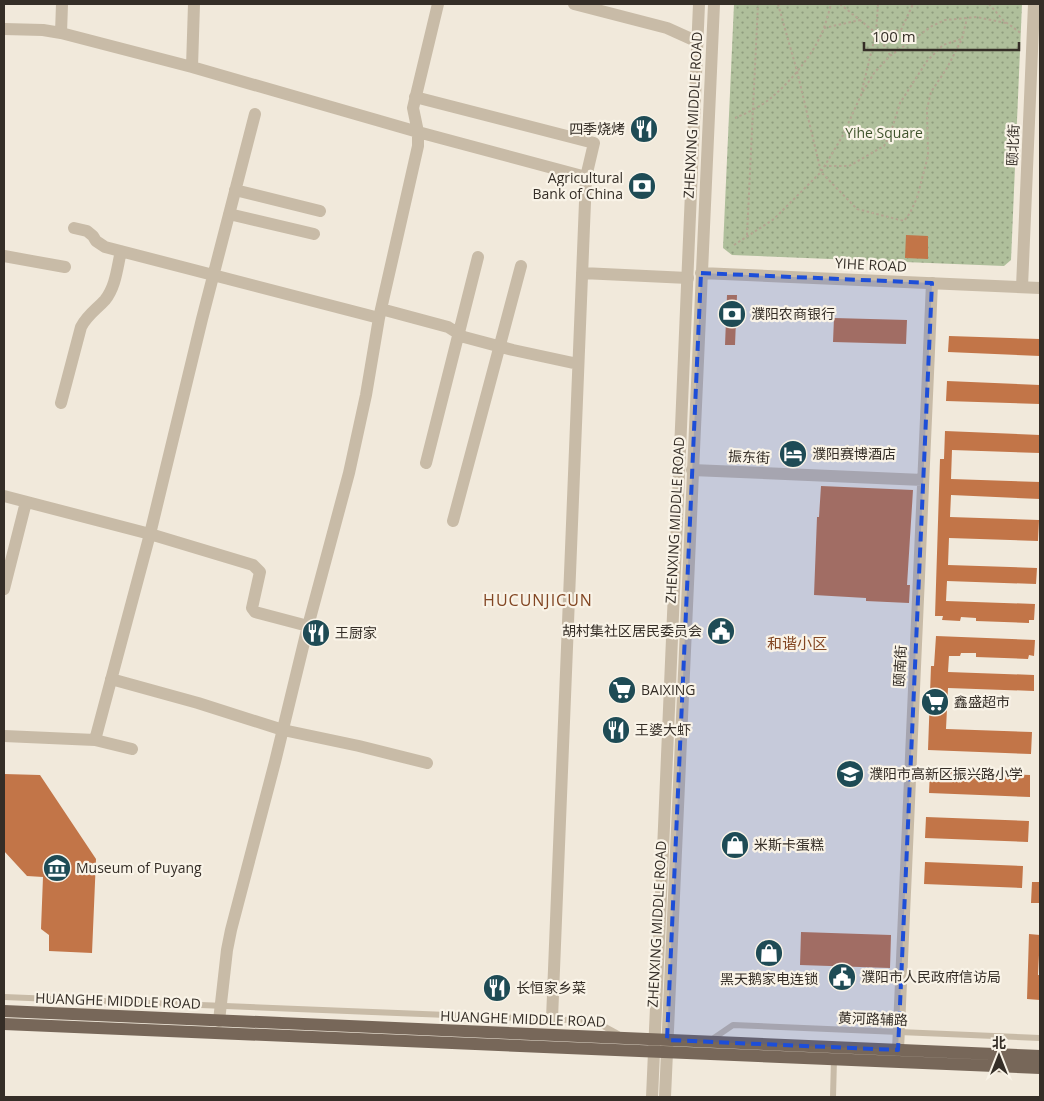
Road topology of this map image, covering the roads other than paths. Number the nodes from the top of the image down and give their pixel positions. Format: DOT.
graph roads {
  1 [pos="62,4"];
  2 [pos="194,4"];
  3 [pos="438,4"];
  4 [pos="574,4"];
  5 [pos="699,4"];
  6 [pos="714,4"];
  7 [pos="1034,4"];
  8 [pos="4,29"];
  9 [pos="61,33"];
  10 [pos="698,42"];
  11 [pos="192,66"];
  12 [pos="415,97"];
  13 [pos="255,114"];
  14 [pos="418,132"];
  15 [pos="586,177"];
  16 [pos="235,190"];
  17 [pos="320,211"];
  18 [pos="229,214"];
  19 [pos="74,228"];
  20 [pos="314,234"];
  21 [pos="121,251"];
  22 [pos="4,256"];
  23 [pos="478,257"];
  24 [pos="521,266"];
  25 [pos="65,267"];
  26 [pos="582,273"];
  27 [pos="701,273"];
  28 [pos="214,274"];
  29 [pos="688,278"];
  30 [pos="932,283"];
  31 [pos="1022,287"];
  32 [pos="1040,288"];
  33 [pos="380,313"];
  34 [pos="459,334"];
  35 [pos="500,346"];
  36 [pos="578,364"];
  37 [pos="61,403"];
  38 [pos="426,463"];
  39 [pos="692,470"];
  40 [pos="924,480"];
  41 [pos="4,496"];
  42 [pos="26,502"];
  43 [pos="453,521"];
  44 [pos="150,534"];
  45 [pos="4,589"];
  46 [pos="308,626"];
  47 [pos="111,679"];
  48 [pos="283,730"];
  49 [pos="4,736"];
  50 [pos="95,740"];
  51 [pos="132,749"];
  52 [pos="426,763"];
  53 [pos="4,997"];
  54 [pos="221,1006"];
  55 [pos="4,1011"];
  56 [pos="552,1019"];
  57 [pos="219,1021"];
  58 [pos="4,1024"];
  59 [pos="899,1032"];
  60 [pos="626,1038"];
  61 [pos="1040,1038"];
  62 [pos="709,1042"];
  63 [pos="661,1046"];
  64 [pos="898,1050"];
  65 [pos="1040,1056"];
  66 [pos="834,1059"];
  67 [pos="1040,1068"];
  68 [pos="652,1097"];
  69 [pos="665,1097"];
  70 [pos="832,1097"];
  1 -- 9 [label="street"];
  2 -- 11 [label="street"];
  3 -- 12 [label="street"];
  4 -- 10 [label="street"];
  5 -- 10 [label="street, ZHENXING MIDDLE ROAD"];
  6 -- 27 [label="street, ZHENXING MIDDLE ROAD"];
  7 -- 31 [label="street, 颐北街"];
  8 -- 9 [label="street"];
  9 -- 11 [label="street"];
  10 -- 29 [label="street, ZHENXING MIDDLE ROAD"];
  11 -- 14 [label="street"];
  12 -- 14 [label="street"];
  12 -- 15 [label="street"];
  13 -- 16 [label="street"];
  14 -- 15 [label="street"];
  14 -- 33 [label="street"];
  15 -- 26 [label="street"];
  16 -- 17 [label="street"];
  16 -- 18 [label="street"];
  18 -- 20 [label="street"];
  18 -- 28 [label="street"];
  19 -- 21 [label="street"];
  21 -- 28 [label="street"];
  21 -- 37 [label="street"];
  22 -- 25 [label="street"];
  23 -- 34 [label="street"];
  24 -- 35 [label="street"];
  26 -- 29 [label="street"];
  26 -- 36 [label="street"];
  27 -- 30 [label="street, YIHE ROAD"];
  27 -- 39 [label="street, ZHENXING MIDDLE ROAD"];
  28 -- 33 [label="street"];
  28 -- 44 [label="street"];
  29 -- 63 [label="street, ZHENXING MIDDLE ROAD"];
  30 -- 31 [label="street, YIHE ROAD"];
  30 -- 40 [label="street, 颐南街"];
  31 -- 32 [label="street, YIHE ROAD"];
  33 -- 34 [label="street"];
  33 -- 46 [label="street"];
  34 -- 35 [label="street"];
  34 -- 38 [label="street"];
  35 -- 36 [label="street"];
  35 -- 43 [label="street"];
  36 -- 56 [label="street"];
  39 -- 40 [label="street, 振东街"];
  39 -- 63 [label="street, ZHENXING MIDDLE ROAD"];
  40 -- 59 [label="street, 颐南街"];
  41 -- 42 [label="street"];
  42 -- 44 [label="street"];
  42 -- 45 [label="street"];
  44 -- 46 [label="street"];
  44 -- 47 [label="street"];
  46 -- 48 [label="street"];
  47 -- 48 [label="street"];
  47 -- 50 [label="street"];
  48 -- 52 [label="street"];
  48 -- 54 [label="street"];
  49 -- 50 [label="street"];
  50 -- 51 [label="street"];
  53 -- 54 [label="lane"];
  54 -- 56 [label="lane"];
  54 -- 57 [label="street"];
  55 -- 57 [label="main road, HUANGHE MIDDLE ROAD"];
  56 -- 60 [label="lane"];
  57 -- 60 [label="main road, HUANGHE MIDDLE ROAD"];
  58 -- 63 [label="main road, HUANGHE MIDDLE ROAD"];
  59 -- 61 [label="lane, 黄河路辅路"];
  59 -- 62 [label="lane, 黄河路辅路"];
  59 -- 64 [label="street, 颐南街"];
  60 -- 63 [label="main road, HUANGHE MIDDLE ROAD"];
  62 -- 63 [label="main road, HUANGHE MIDDLE ROAD"];
  62 -- 64 [label="main road, HUANGHE MIDDLE ROAD"];
  63 -- 66 [label="main road, HUANGHE MIDDLE ROAD"];
  63 -- 68 [label="street, ZHENXING MIDDLE ROAD"];
  63 -- 69 [label="street, ZHENXING MIDDLE ROAD"];
  64 -- 65 [label="main road, HUANGHE MIDDLE ROAD"];
  66 -- 67 [label="main road, HUANGHE MIDDLE ROAD"];
  66 -- 70 [label="lane"];
}
